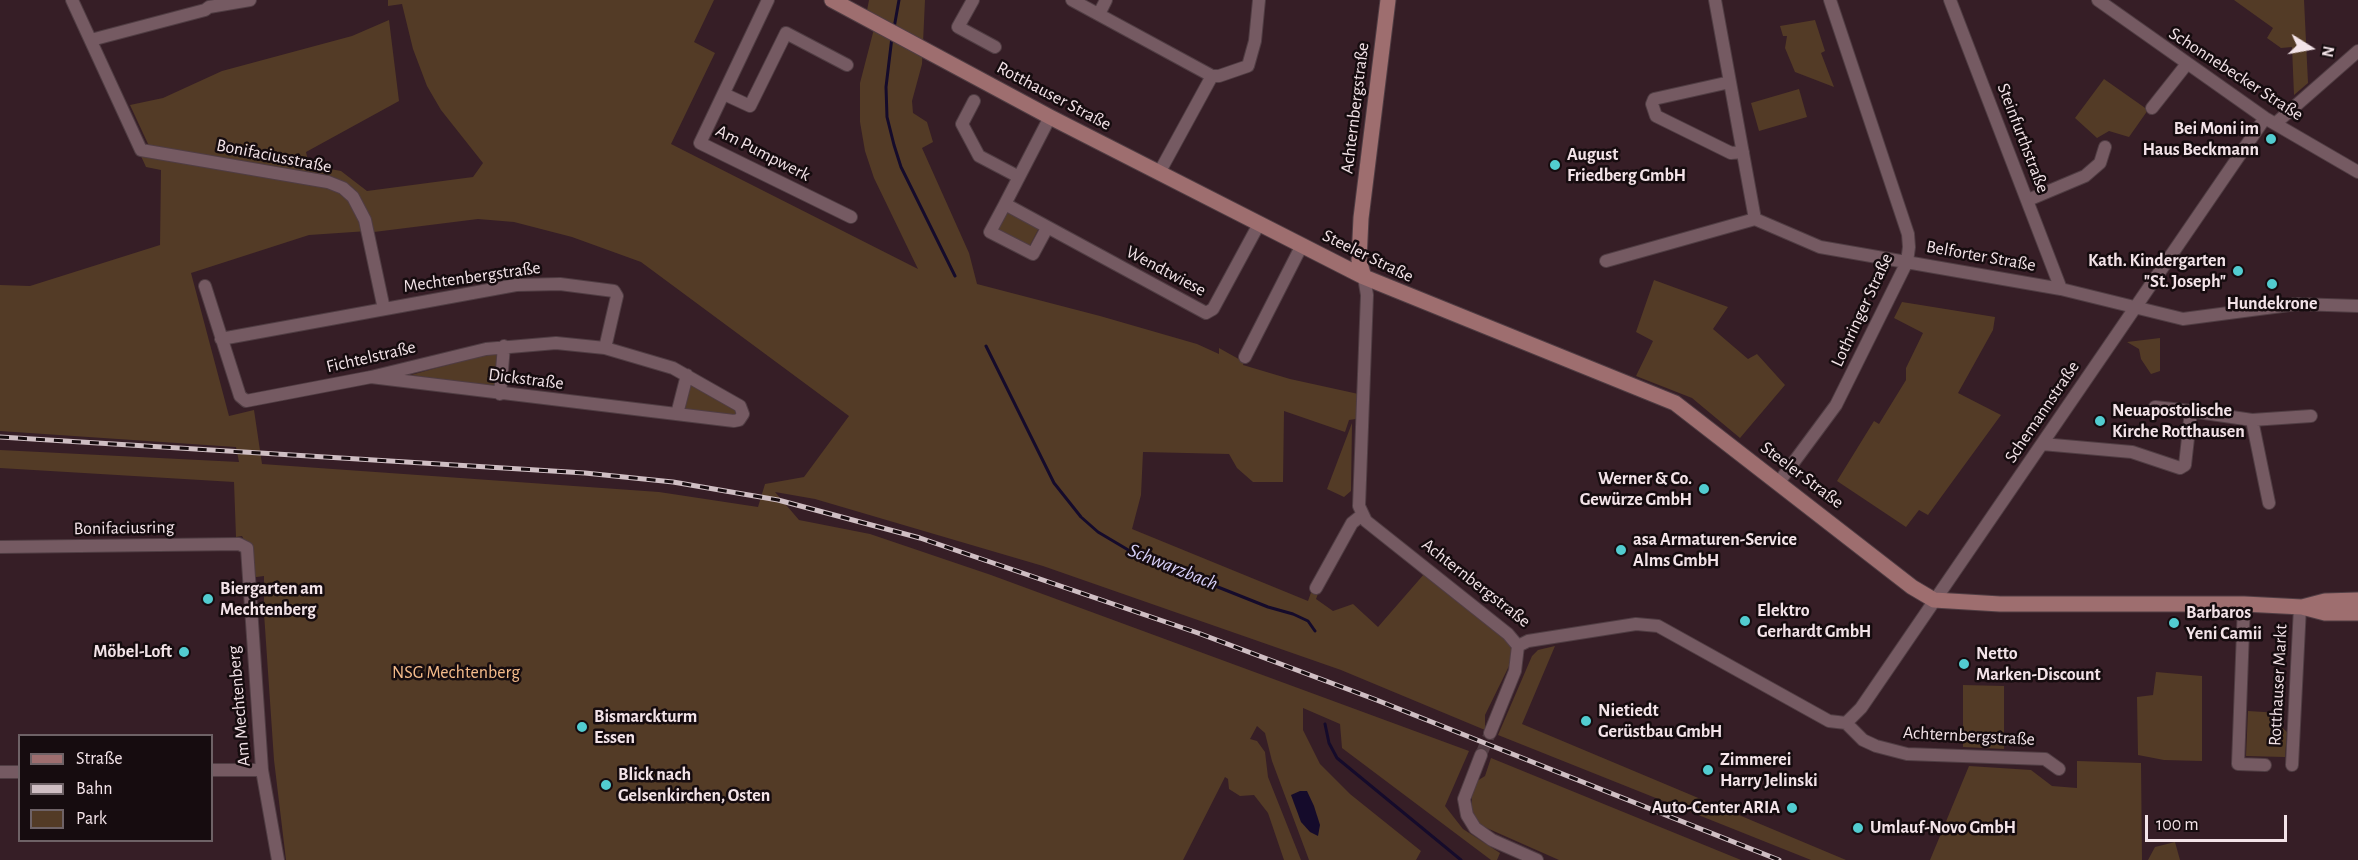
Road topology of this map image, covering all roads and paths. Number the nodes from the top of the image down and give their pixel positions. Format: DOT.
graph roads {
  1 [pos="72,0"];
  2 [pos="250,0"];
  3 [pos="768,0"];
  4 [pos="832,0"];
  5 [pos="973,0"];
  6 [pos="1072,0"];
  7 [pos="1106,0"];
  8 [pos="1259,0"];
  9 [pos="1388,0"];
  10 [pos="1715,0"];
  11 [pos="1830,0"];
  12 [pos="1950,0"];
  13 [pos="2098,0"];
  14 [pos="208,4"];
  15 [pos="1099,14"];
  16 [pos="91,40"];
  17 [pos="995,46"];
  18 [pos="2358,51"];
  19 [pos="2186,64"];
  20 [pos="847,65"];
  21 [pos="1212,76"];
  22 [pos="1730,82"];
  23 [pos="724,94"];
  24 [pos="974,101"];
  25 [pos="2152,108"];
  26 [pos="1050,117"];
  27 [pos="2271,121"];
  28 [pos="2105,147"];
  29 [pos="1743,152"];
  30 [pos="2358,172"];
  31 [pos="1159,173"];
  32 [pos="1019,177"];
  33 [pos="2028,200"];
  34 [pos="1005,204"];
  35 [pos="851,217"];
  36 [pos="1755,219"];
  37 [pos="1259,224"];
  38 [pos="1047,228"];
  39 [pos="1302,245"];
  40 [pos="1606,261"];
  41 [pos="1907,262"];
  42 [pos="1364,277"];
  43 [pos="205,286"];
  44 [pos="2061,289"];
  45 [pos="2135,306"];
  46 [pos="2358,306"];
  47 [pos="384,309"];
  48 [pos="221,339"];
  49 [pos="504,346"];
  50 [pos="605,348"];
  51 [pos="1245,357"];
  52 [pos="687,375"];
  53 [pos="371,377"];
  54 [pos="500,394"];
  55 [pos="2155,407"];
  56 [pos="2191,411"];
  57 [pos="677,414"];
  58 [pos="743,414"];
  59 [pos="2311,416"];
  60 [pos="2252,420"];
  61 [pos="2043,444"];
  62 [pos="1779,482"];
  63 [pos="2269,503"];
  64 [pos="1362,515"];
  65 [pos="0,547"];
  66 [pos="247,548"];
  67 [pos="1316,588"];
  68 [pos="1935,600"];
  69 [pos="2358,600"];
  70 [pos="2244,604"];
  71 [pos="2301,607"];
  72 [pos="2358,613"];
  73 [pos="1518,646"];
  74 [pos="1846,723"];
  75 [pos="1490,733"];
  76 [pos="1481,755"];
  77 [pos="2265,765"];
  78 [pos="2292,765"];
  79 [pos="2059,769"];
  80 [pos="213,770"];
  81 [pos="262,770"];
  82 [pos="0,772"];
  83 [pos="18,772"];
  84 [pos="278,860"];
  85 [pos="1537,860"];
  1 -- 16 [label="street, Bonifaciusstraße"];
  2 -- 14 [label="street"];
  3 -- 23 [label="street, Am Pumpwerk"];
  4 -- 26 [label="main road, Rotthauser Straße"];
  5 -- 17 [label="street"];
  6 -- 15 [label="street"];
  7 -- 15 [label="street"];
  8 -- 21 [label="street"];
  9 -- 42 [label="main road, Achternbergstraße"];
  10 -- 22 [label="street"];
  11 -- 41 [label="street, Lothringer Straße"];
  12 -- 33 [label="street, Steinfurthstraße"];
  13 -- 19 [label="street, Schonnebecker Straße"];
  14 -- 16 [label="street"];
  15 -- 21 [label="street"];
  16 -- 47 [label="street, Bonifaciusstraße"];
  18 -- 27 [label="street, Schemannstraße"];
  19 -- 25 [label="street"];
  19 -- 27 [label="street, Schonnebecker Straße"];
  20 -- 23 [label="street"];
  21 -- 31 [label="street"];
  22 -- 29 [label="street"];
  22 -- 29 [label="street"];
  23 -- 35 [label="street, Am Pumpwerk"];
  24 -- 32 [label="street"];
  26 -- 31 [label="main road, Rotthauser Straße"];
  26 -- 32 [label="street"];
  27 -- 30 [label="street, Schonnebecker Straße"];
  27 -- 45 [label="street, Schemannstraße"];
  28 -- 33 [label="street"];
  29 -- 36 [label="street"];
  31 -- 37 [label="main road, Rotthauser Straße"];
  32 -- 34 [label="street"];
  33 -- 44 [label="street, Steinfurthstraße"];
  34 -- 38 [label="street, Wendtwiese"];
  34 -- 38 [label="street"];
  36 -- 40 [label="street"];
  36 -- 41 [label="street, Belforter Straße"];
  37 -- 38 [label="street, Wendtwiese"];
  37 -- 39 [label="main road, Steeler Straße"];
  39 -- 42 [label="main road, Steeler Straße"];
  39 -- 51 [label="street, Steeler Straße"];
  41 -- 44 [label="street, Belforter Straße"];
  41 -- 62 [label="street, Lothringer Straße"];
  42 -- 62 [label="main road, Steeler Straße"];
  42 -- 64 [label="street, Achternbergstraße"];
  43 -- 48 [label="street"];
  44 -- 45 [label="street, Belforter Straße"];
  45 -- 46 [label="street, Belforter Straße"];
  45 -- 61 [label="street, Schemannstraße"];
  47 -- 48 [label="street"];
  47 -- 50 [label="street, Mechtenbergstraße"];
  48 -- 53 [label="street, Fichtelstraße"];
  49 -- 50 [label="street, Fichtelstraße"];
  49 -- 53 [label="street, Fichtelstraße"];
  49 -- 54 [label="street"];
  50 -- 52 [label="street, Fichtelstraße"];
  52 -- 57 [label="street"];
  52 -- 58 [label="street, Fichtelstraße"];
  53 -- 54 [label="street, Dickstraße"];
  54 -- 57 [label="street, Dickstraße"];
  55 -- 56 [label="street"];
  56 -- 60 [label="street"];
  56 -- 61 [label="street"];
  57 -- 58 [label="street, Dickstraße"];
  59 -- 60 [label="street"];
  60 -- 63 [label="street"];
  61 -- 68 [label="street, Schemannstraße"];
  62 -- 68 [label="main road, Steeler Straße"];
  64 -- 67 [label="street"];
  64 -- 73 [label="street, Achternbergstraße"];
  65 -- 66 [label="street, Bonifaciusring"];
  66 -- 81 [label="street, Am Mechtenberg"];
  68 -- 70 [label="main road, Steeler Straße"];
  68 -- 74 [label="street, Schemannstraße"];
  69 -- 71 [label="main road, Steeler Straße"];
  70 -- 71 [label="main road, Steeler Straße"];
  70 -- 77 [label="street, Rotthauser Markt"];
  71 -- 72 [label="main road, Steeler Straße"];
  71 -- 78 [label="street, Rotthauser Markt"];
  73 -- 74 [label="street, Achternbergstraße"];
  73 -- 75 [label="street"];
  74 -- 79 [label="street, Achternbergstraße"];
  76 -- 85 [label="street"];
  80 -- 81 [label="street"];
  81 -- 84 [label="street, Am Mechtenberg"];
  82 -- 83 [label="street"];
}
